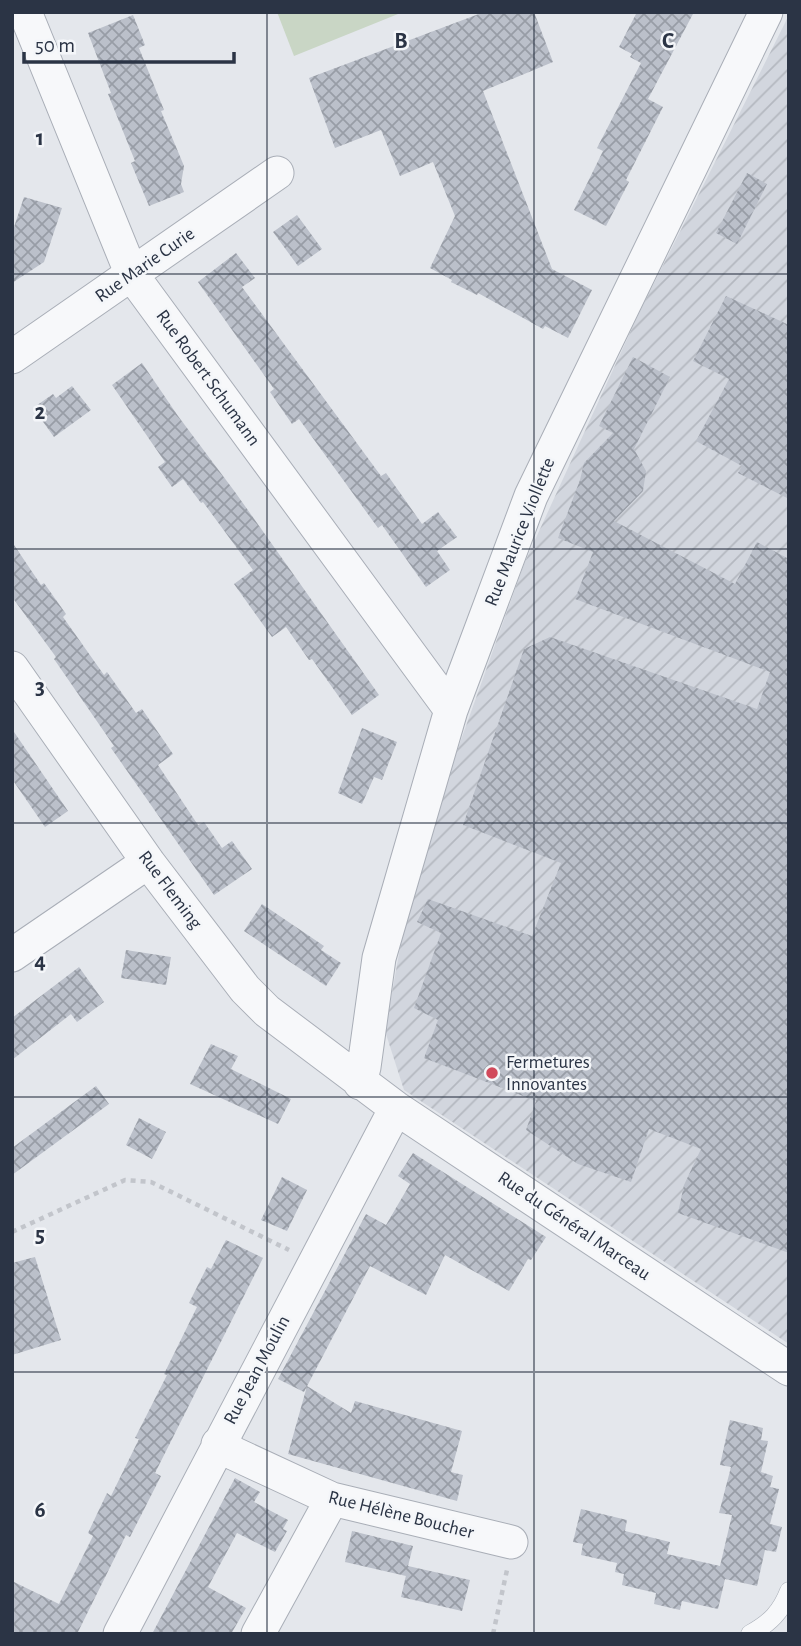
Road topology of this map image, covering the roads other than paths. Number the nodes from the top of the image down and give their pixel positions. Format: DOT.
graph roads {
  1 [pos="25,12"];
  2 [pos="766,12"];
  3 [pos="277,173"];
  4 [pos="132,275"];
  5 [pos="12,357"];
  6 [pos="12,668"];
  7 [pos="451,710"];
  8 [pos="148,862"];
  9 [pos="12,955"];
  10 [pos="360,1083"];
  11 [pos="396,1108"];
  12 [pos="789,1369"];
  13 [pos="218,1444"];
  14 [pos="332,1499"];
  15 [pos="511,1542"];
  16 [pos="789,1591"];
  17 [pos="120,1634"];
  18 [pos="257,1634"];
  19 [pos="750,1634"];
  1 -- 4 [label="street, Rue Robert Schumann"];
  2 -- 7 [label="street, Rue Maurice Viollette"];
  3 -- 4 [label="street, Rue Marie Curie"];
  4 -- 5 [label="street, Rue Marie Curie"];
  4 -- 7 [label="street, Rue Robert Schumann"];
  6 -- 8 [label="street, Rue Fleming"];
  7 -- 10 [label="street, Rue Maurice Viollette"];
  8 -- 9 [label="street"];
  8 -- 10 [label="street, Rue Fleming"];
  10 -- 11 [label="street, Rue du Général Marceau"];
  11 -- 12 [label="street, Rue du Général Marceau"];
  11 -- 13 [label="street, Rue Jean Moulin"];
  13 -- 14 [label="street, Rue Hélène Boucher"];
  13 -- 17 [label="street, Rue Jean Moulin"];
  14 -- 15 [label="street, Rue Hélène Boucher"];
  14 -- 18 [label="street"];
  16 -- 19 [label="lane"];
}
